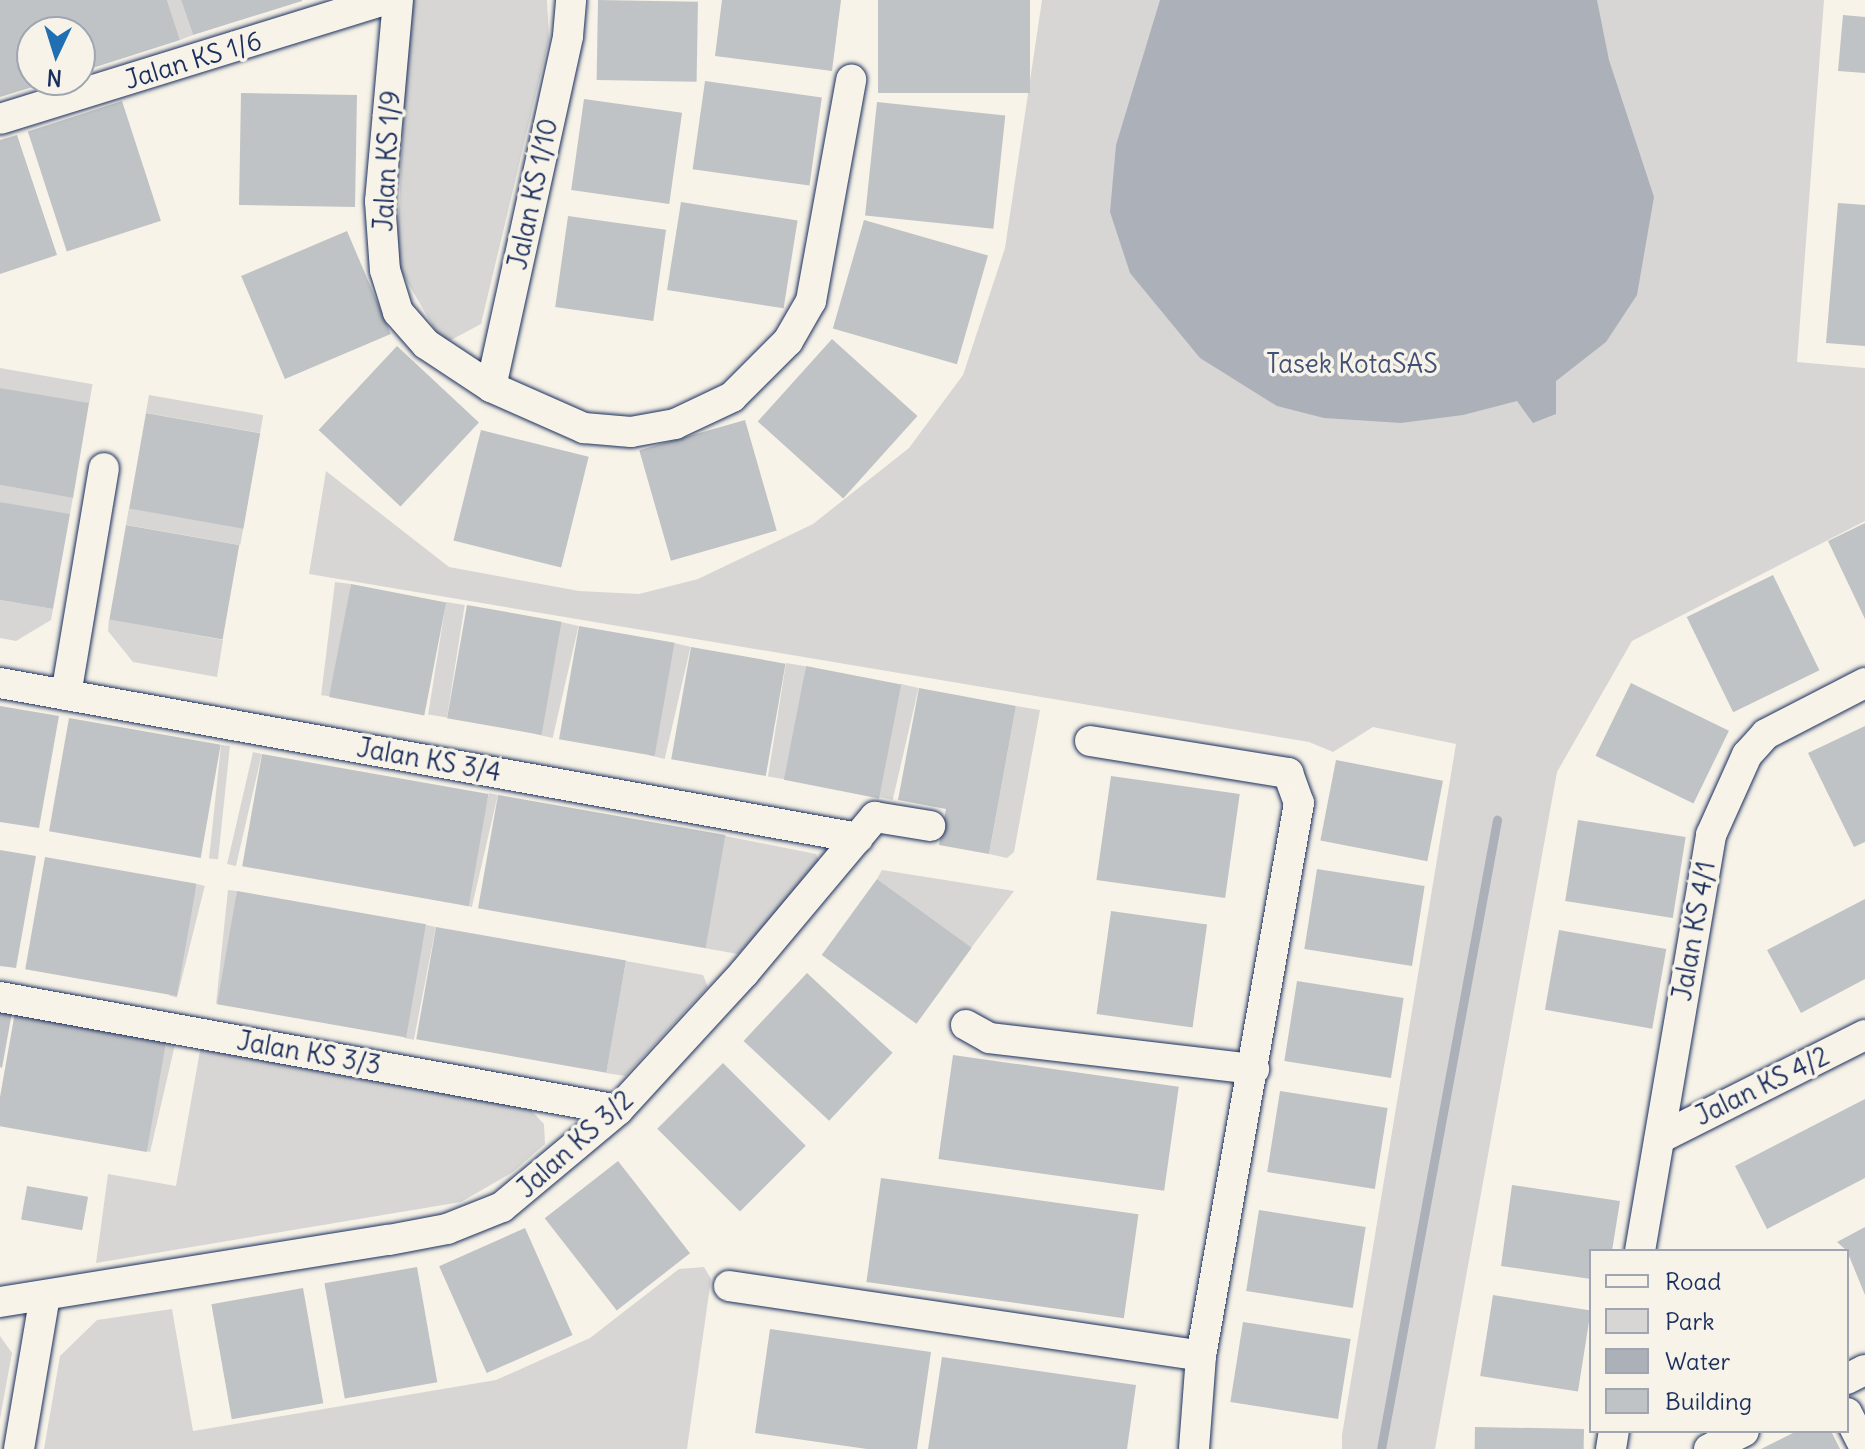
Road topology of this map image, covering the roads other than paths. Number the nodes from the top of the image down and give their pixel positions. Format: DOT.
graph roads {
  1 [pos="385,0"];
  2 [pos="398,0"];
  3 [pos="571,0"];
  4 [pos="851,80"];
  5 [pos="0,119"];
  6 [pos="491,387"];
  7 [pos="104,468"];
  8 [pos="0,683"];
  9 [pos="1865,683"];
  10 [pos="66,695"];
  11 [pos="1090,741"];
  12 [pos="930,826"];
  13 [pos="858,838"];
  14 [pos="0,997"];
  15 [pos="966,1025"];
  16 [pos="1865,1035"];
  17 [pos="1254,1069"];
  18 [pos="618,1110"];
  19 [pos="1660,1138"];
  20 [pos="1640,1249"];
  21 [pos="729,1286"];
  22 [pos="45,1296"];
  23 [pos="0,1302"];
  24 [pos="1201,1356"];
  25 [pos="1849,1417"];
  26 [pos="1740,1433"];
  27 [pos="1865,1448"];
  28 [pos="19,1449"];
  29 [pos="1194,1449"];
  30 [pos="1709,1449"];
  1 -- 5 [label="street, Jalan KS 1/6"];
  2 -- 6 [label="street, Jalan KS 1/9"];
  3 -- 6 [label="street, Jalan KS 1/10"];
  4 -- 6 [label="street, Jalan KS 1/9"];
  7 -- 10 [label="street"];
  8 -- 10 [label="street, Jalan KS 3/4"];
  9 -- 19 [label="street, Jalan KS 4/1"];
  10 -- 13 [label="street, Jalan KS 3/4"];
  11 -- 17 [label="street"];
  12 -- 13 [label="street, Jalan KS 3/2"];
  13 -- 18 [label="street, Jalan KS 3/2"];
  14 -- 18 [label="street, Jalan KS 3/3"];
  15 -- 17 [label="street"];
  16 -- 19 [label="street, Jalan KS 4/2"];
  17 -- 24 [label="street"];
  18 -- 22 [label="street, Jalan KS 3/2"];
  19 -- 20 [label="street, Jalan KS 4/1"];
  21 -- 24 [label="street"];
  22 -- 23 [label="street, Jalan KS 3/2"];
  22 -- 28 [label="street"];
  24 -- 29 [label="street"];
  25 -- 27 [label="street"];
  26 -- 30 [label="street"];
}
